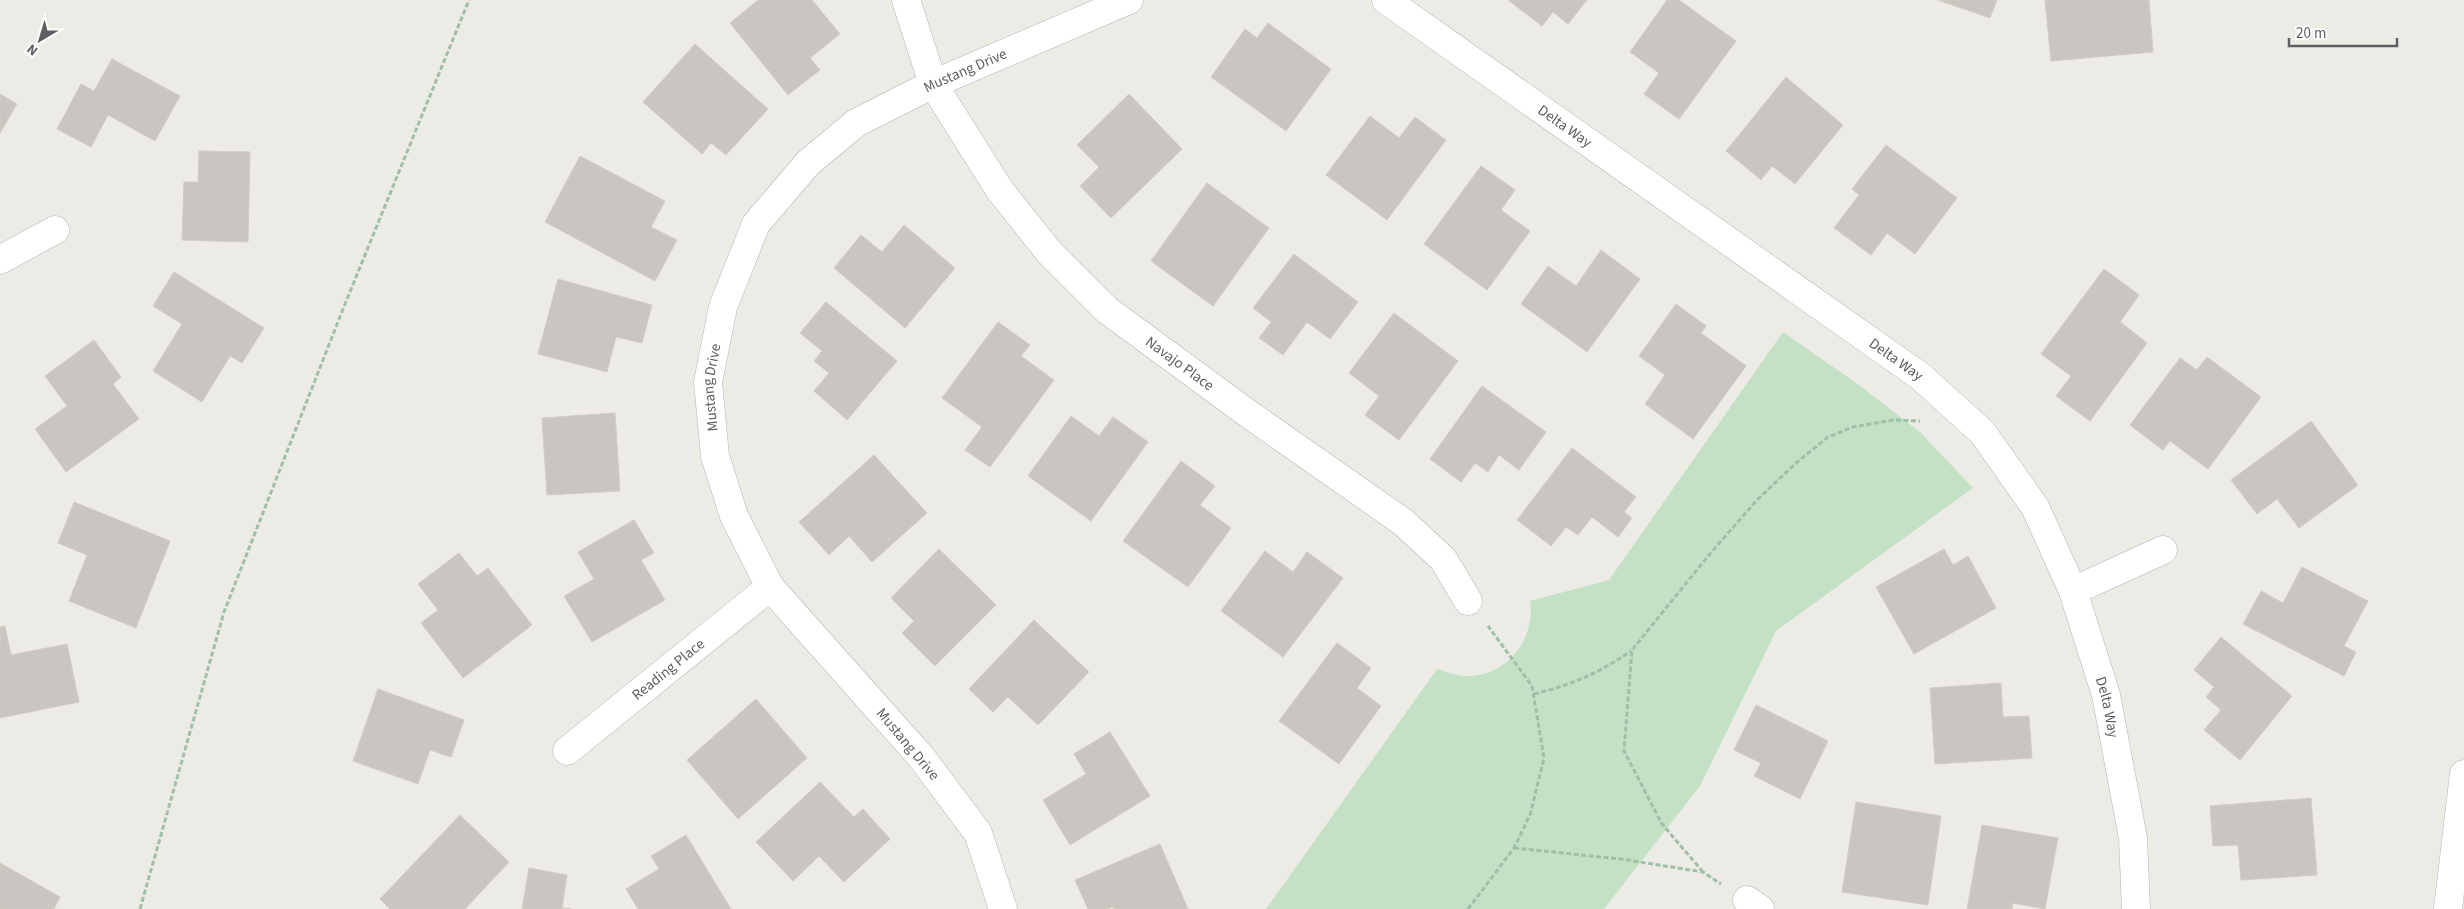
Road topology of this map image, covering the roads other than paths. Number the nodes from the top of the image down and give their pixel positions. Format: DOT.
graph roads {
  1 [pos="906,0"];
  2 [pos="1129,0"];
  3 [pos="1386,0"];
  4 [pos="932,84"];
  5 [pos="55,230"];
  6 [pos="0,260"];
  7 [pos="2163,550"];
  8 [pos="770,587"];
  9 [pos="2074,591"];
  10 [pos="1468,601"];
  11 [pos="567,752"];
  12 [pos="2464,774"];
  13 [pos="1003,909"];
  14 [pos="2136,909"];
  15 [pos="2448,909"];
  1 -- 4 [label="street, Navajo Place"];
  2 -- 4 [label="street, Mustang Drive"];
  3 -- 9 [label="street, Delta Way"];
  4 -- 8 [label="street, Mustang Drive"];
  4 -- 10 [label="street, Navajo Place"];
  5 -- 6 [label="street"];
  7 -- 9 [label="street"];
  8 -- 11 [label="street, Reading Place"];
  8 -- 13 [label="street, Mustang Drive"];
  9 -- 14 [label="street, Delta Way"];
  12 -- 15 [label="street"];
}
